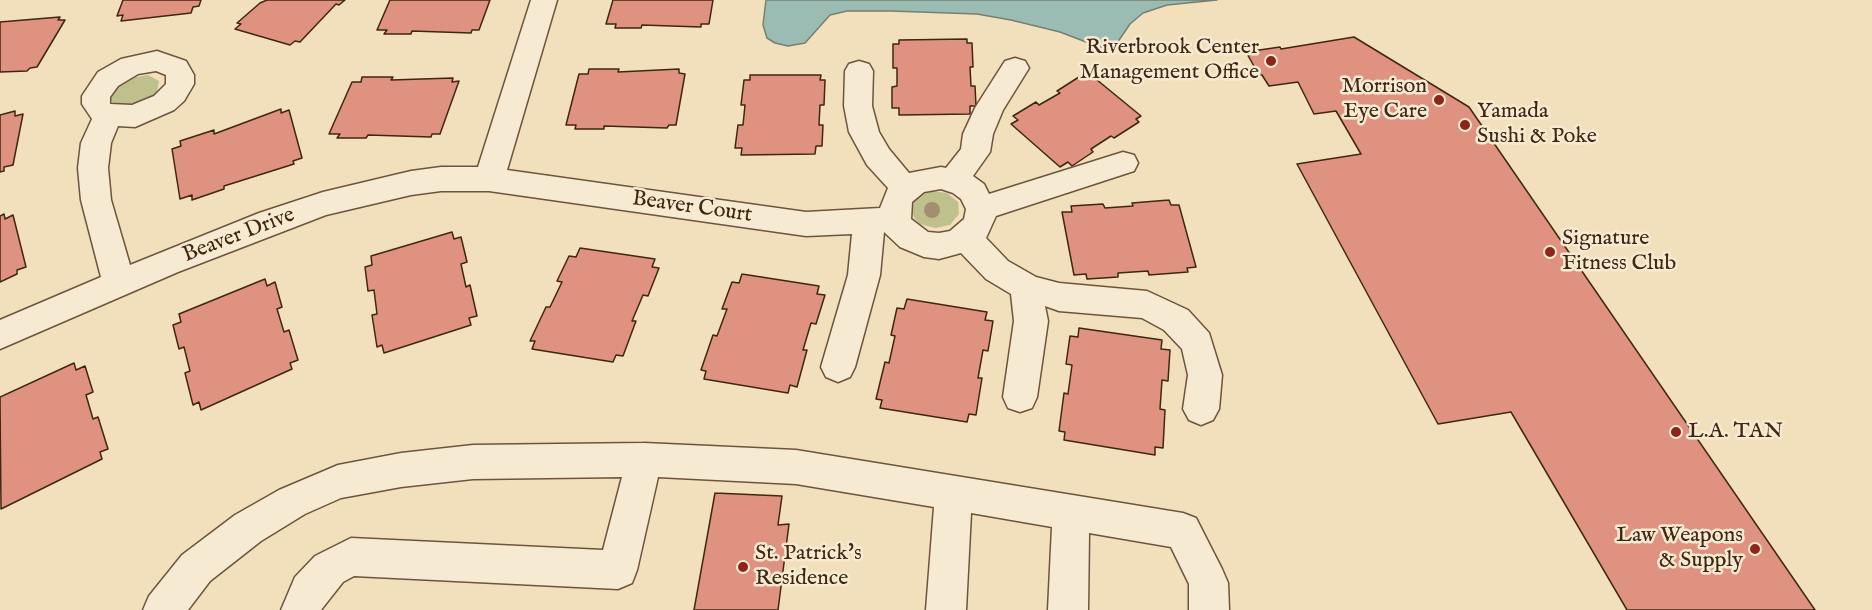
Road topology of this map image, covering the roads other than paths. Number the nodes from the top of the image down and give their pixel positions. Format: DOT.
graph roads {
  1 [pos="544,0"];
  2 [pos="1016,68"];
  3 [pos="859,71"];
  4 [pos="108,116"];
  5 [pos="1123,163"];
  6 [pos="489,179"];
  7 [pos="954,180"];
  8 [pos="906,189"];
  9 [pos="981,209"];
  10 [pos="882,220"];
  11 [pos="966,238"];
  12 [pos="119,284"];
  13 [pos="1026,287"];
  14 [pos="0,335"];
  15 [pos="838,367"];
  16 [pos="1020,397"];
  17 [pos="1201,409"];
  18 [pos="644,460"];
  19 [pos="954,493"];
  20 [pos="1071,513"];
  21 [pos="163,610"];
  22 [pos="301,610"];
  23 [pos="946,610"];
  24 [pos="1068,610"];
  25 [pos="1209,610"];
  1 -- 6 [label="street"];
  2 -- 7 [label="street"];
  3 -- 8 [label="street"];
  4 -- 12 [label="street"];
  5 -- 9 [label="street"];
  6 -- 10 [label="street, Beaver Court"];
  6 -- 12 [label="street, Beaver Drive"];
  7 -- 8 [label="street"];
  7 -- 9 [label="street"];
  8 -- 10 [label="street"];
  9 -- 11 [label="street"];
  10 -- 11 [label="street"];
  10 -- 15 [label="street"];
  11 -- 13 [label="street"];
  12 -- 14 [label="street, Beaver Drive"];
  13 -- 16 [label="street"];
  13 -- 17 [label="street"];
  18 -- 19 [label="street"];
  18 -- 21 [label="street"];
  18 -- 22 [label="street"];
  19 -- 20 [label="street"];
  19 -- 23 [label="street"];
  20 -- 24 [label="street"];
  20 -- 25 [label="street"];
}
